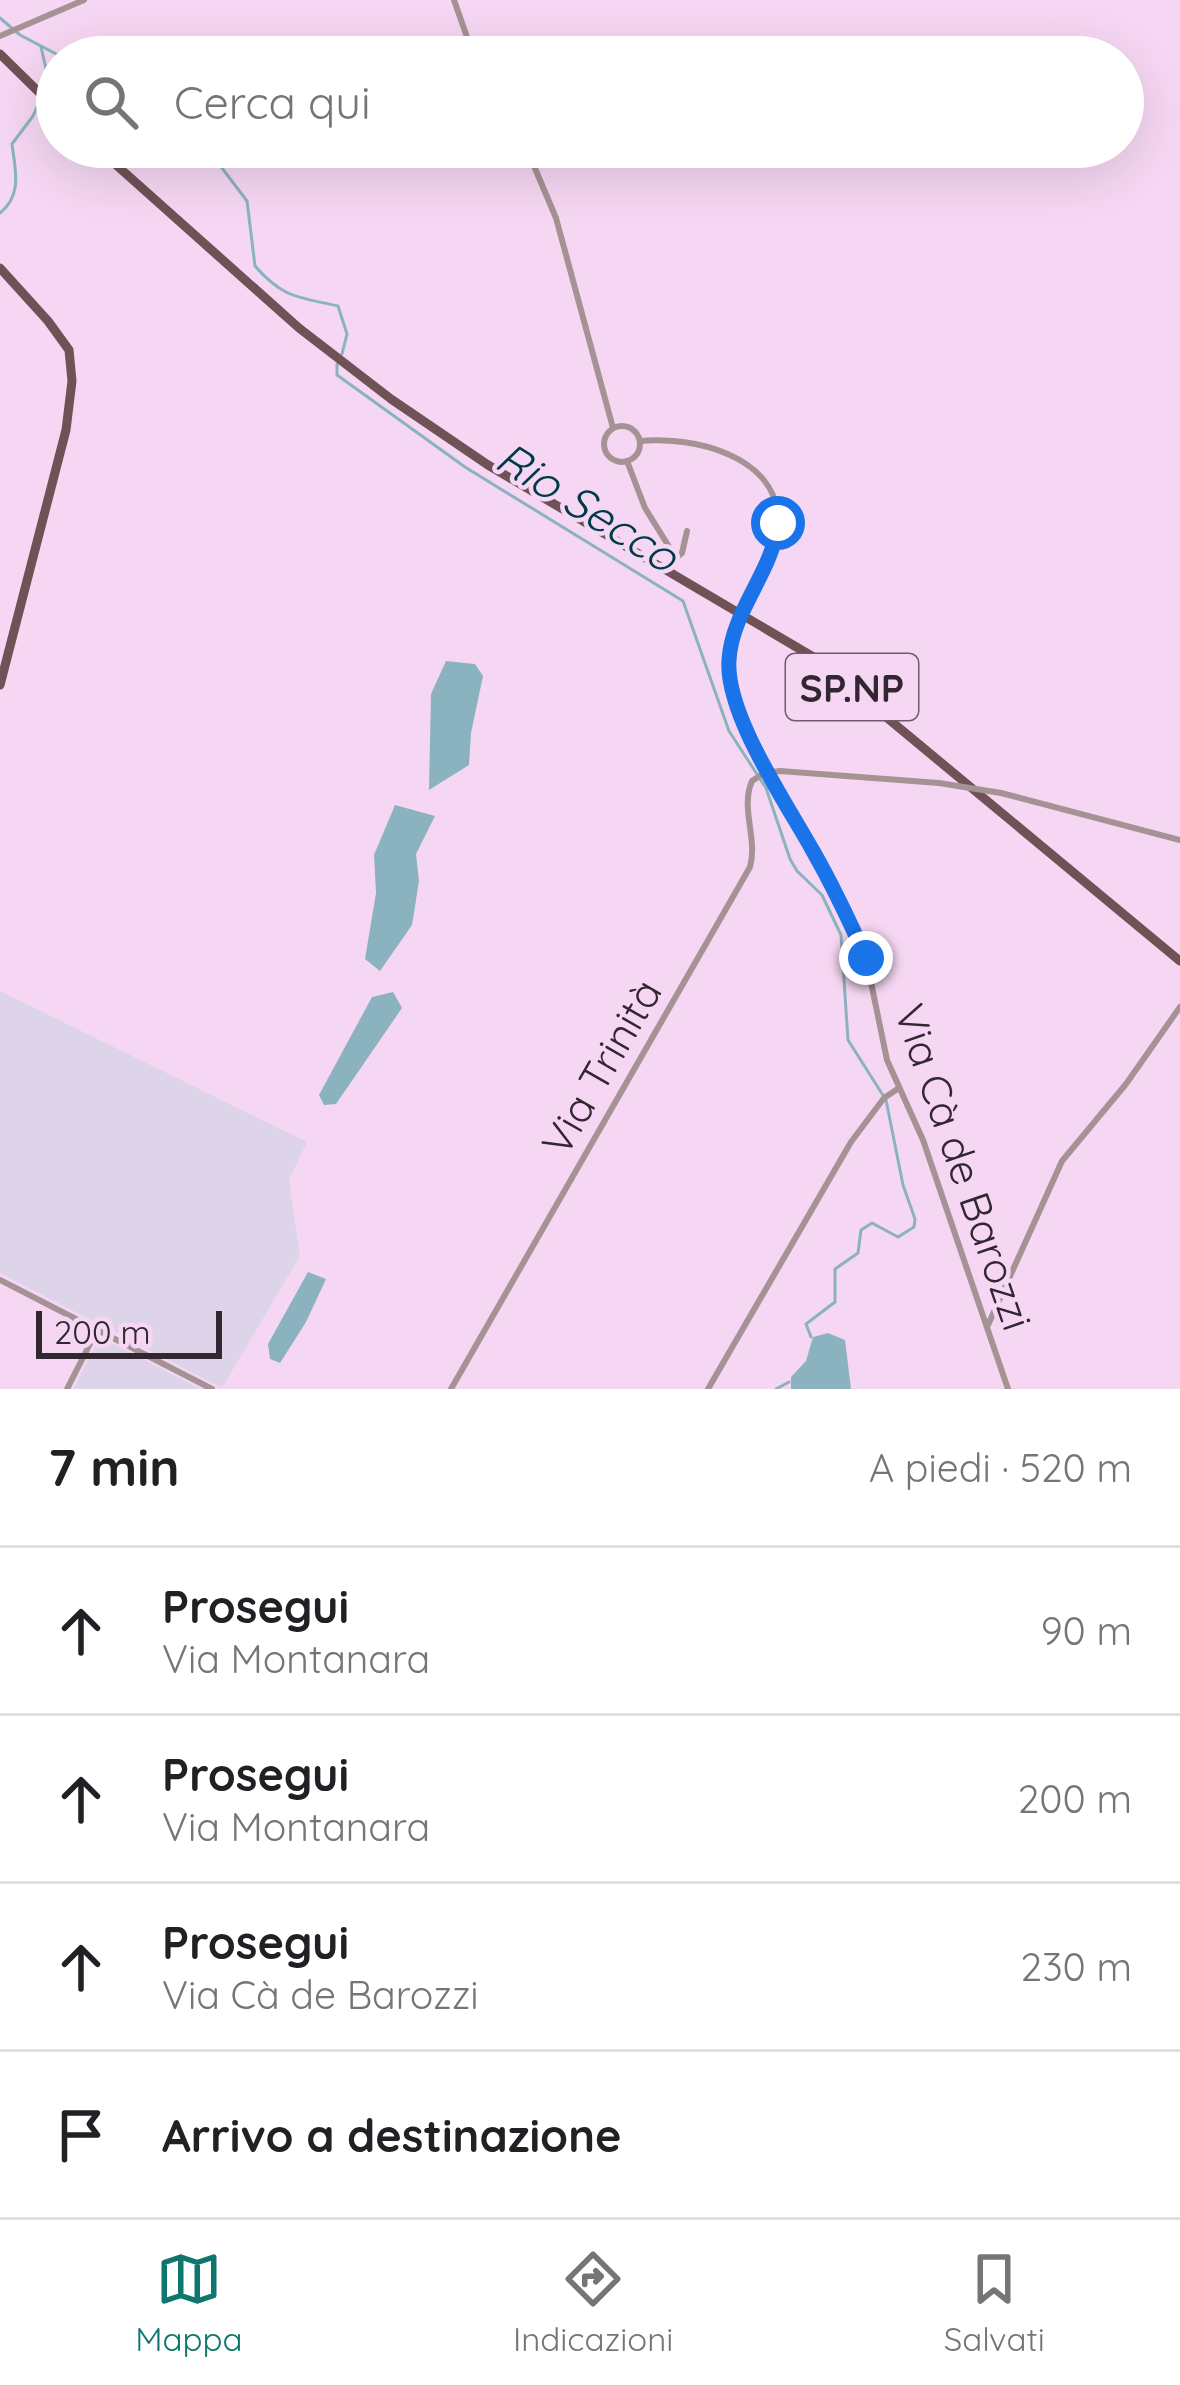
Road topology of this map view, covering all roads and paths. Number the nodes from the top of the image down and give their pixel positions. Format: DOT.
graph roads {
  1 [pos="85,0"];
  2 [pos="454,0"];
  3 [pos="0,36"];
  4 [pos="467,36"];
  5 [pos="0,54"];
  6 [pos="36,89"];
  7 [pos="120,168"];
  8 [pos="535,168"];
  9 [pos="0,268"];
  10 [pos="613,428"];
  11 [pos="640,441"];
  12 [pos="626,461"];
  13 [pos="687,531"];
  14 [pos="0,685"];
  15 [pos="766,773"];
  16 [pos="1180,840"];
  17 [pos="1180,961"];
  18 [pos="1180,1007"];
  19 [pos="899,1088"];
  20 [pos="0,1280"];
  21 [pos="988,1327"];
  22 [pos="97,1330"];
  23 [pos="67,1389"];
  24 [pos="212,1389"];
  25 [pos="451,1389"];
  26 [pos="707,1389"];
  27 [pos="1008,1389"];
  1 -- 3 [label="street"];
  2 -- 4 [label="street"];
  5 -- 6 [label="main road"];
  7 -- 17 [label="main road, SP.NP"];
  8 -- 10 [label="street"];
  9 -- 14 [label="main road"];
  10 -- 11 [label="street"];
  10 -- 12 [label="street"];
  11 -- 12 [label="street"];
  11 -- 15 [label="street, Via Cà de Barozzi, bridge"];
  12 -- 13 [label="street"];
  15 -- 16 [label="street, bridge"];
  15 -- 19 [label="street, Via Cà de Barozzi"];
  15 -- 25 [label="street, Via Trinità"];
  18 -- 21 [label="street"];
  19 -- 21 [label="street, Via Cà de Barozzi"];
  19 -- 26 [label="street"];
  20 -- 22 [label="street"];
  21 -- 27 [label="street, Via Cà de Barozzi"];
  22 -- 23 [label="street"];
  22 -- 24 [label="street"];
}
